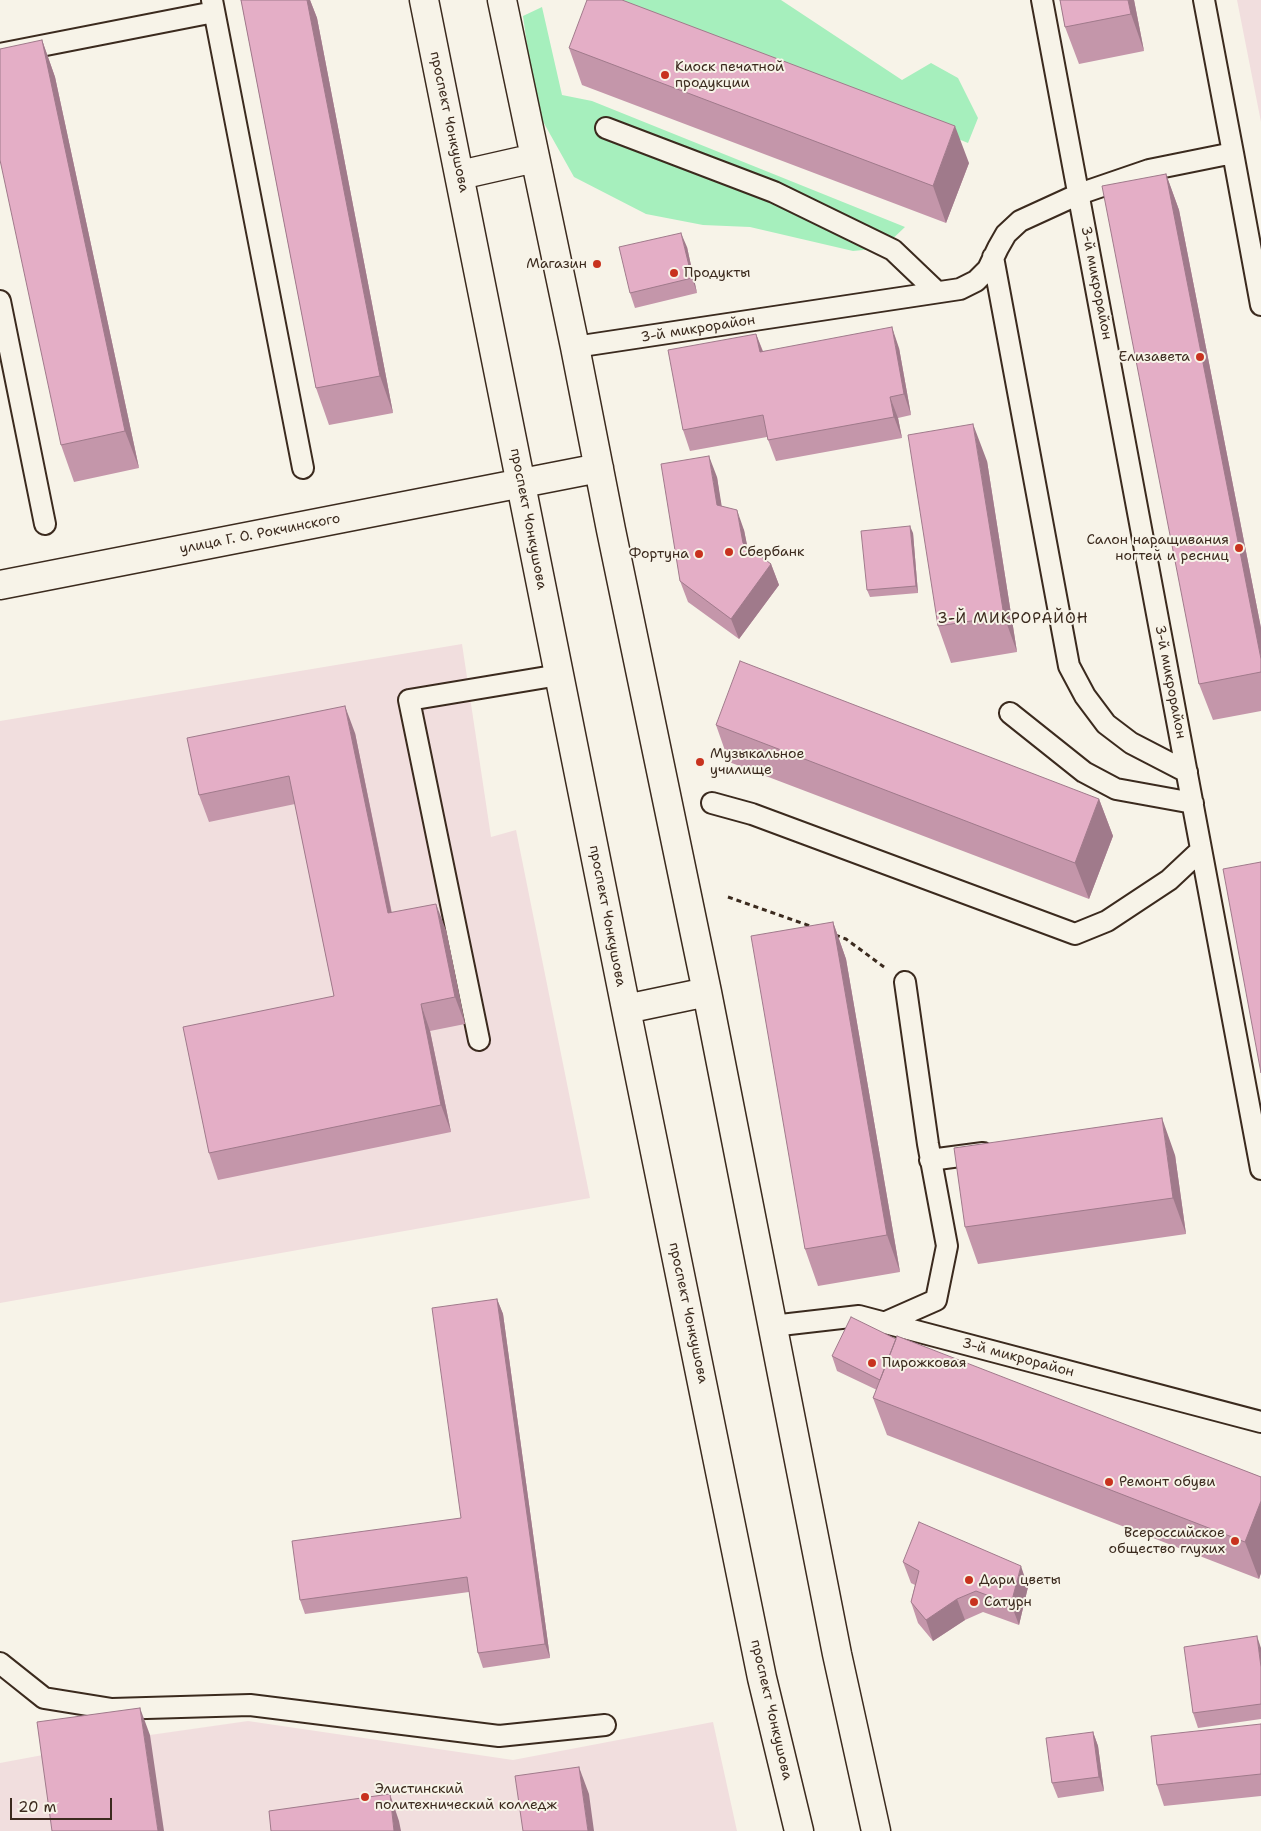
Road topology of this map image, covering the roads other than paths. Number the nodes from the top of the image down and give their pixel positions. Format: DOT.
graph roads {
  1 [pos="424,0"];
  2 [pos="502,0"];
  3 [pos="1042,0"];
  4 [pos="1204,0"];
  5 [pos="213,6"];
  6 [pos="0,54"];
  7 [pos="606,128"];
  8 [pos="1234,153"];
  9 [pos="535,158"];
  10 [pos="460,175"];
  11 [pos="1079,194"];
  12 [pos="993,257"];
  13 [pos="937,292"];
  14 [pos="0,301"];
  15 [pos="1261,305"];
  16 [pos="575,347"];
  17 [pos="303,468"];
  18 [pos="600,468"];
  19 [pos="520,483"];
  20 [pos="45,524"];
  21 [pos="0,586"];
  22 [pos="559,675"];
  23 [pos="1010,713"];
  24 [pos="1187,772"];
  25 [pos="712,803"];
  26 [pos="1193,803"];
  27 [pos="1201,850"];
  28 [pos="906,982"];
  29 [pos="707,992"];
  30 [pos="626,1009"];
  31 [pos="479,1040"];
  32 [pos="998,1150"];
  33 [pos="930,1160"];
  34 [pos="1261,1169"];
  35 [pos="884,1323"];
  36 [pos="772,1326"];
  37 [pos="1261,1422"];
  38 [pos="0,1663"];
  39 [pos="605,1725"];
  40 [pos="799,1831"];
  41 [pos="876,1831"];
  1 -- 10 [label="main road, проспект Чонкушова"];
  2 -- 9 [label="main road"];
  3 -- 11 [label="lane, 3-й микрорайон"];
  4 -- 8 [label="lane"];
  5 -- 6 [label="lane"];
  5 -- 17 [label="lane"];
  7 -- 13 [label="lane"];
  8 -- 11 [label="lane, 3-й микрорайон"];
  8 -- 15 [label="lane"];
  9 -- 10 [label="main road"];
  9 -- 16 [label="main road"];
  10 -- 19 [label="main road, проспект Чонкушова"];
  11 -- 12 [label="lane, 3-й микрорайон"];
  11 -- 24 [label="lane, 3-й микрорайон"];
  12 -- 13 [label="lane, 3-й микрорайон"];
  12 -- 24 [label="lane"];
  13 -- 16 [label="lane, 3-й микрорайон"];
  14 -- 20 [label="lane"];
  16 -- 18 [label="main road"];
  18 -- 19 [label="main road, улица Г. О. Рокчинского"];
  18 -- 29 [label="main road"];
  19 -- 21 [label="main road, улица Г. О. Рокчинского"];
  19 -- 22 [label="main road, проспект Чонкушова"];
  22 -- 30 [label="main road, проспект Чонкушова"];
  22 -- 31 [label="lane"];
  23 -- 26 [label="lane"];
  24 -- 26 [label="lane, 3-й микрорайон"];
  25 -- 27 [label="lane"];
  26 -- 27 [label="lane, 3-й микрорайон"];
  27 -- 34 [label="lane, 3-й микрорайон"];
  28 -- 33 [label="lane"];
  29 -- 30 [label="main road"];
  29 -- 36 [label="main road"];
  30 -- 40 [label="main road, проспект Чонкушова"];
  32 -- 33 [label="lane"];
  33 -- 35 [label="lane"];
  35 -- 36 [label="lane, 3-й микрорайон"];
  35 -- 37 [label="lane, 3-й микрорайон"];
  36 -- 41 [label="main road"];
  38 -- 39 [label="lane"];
}
